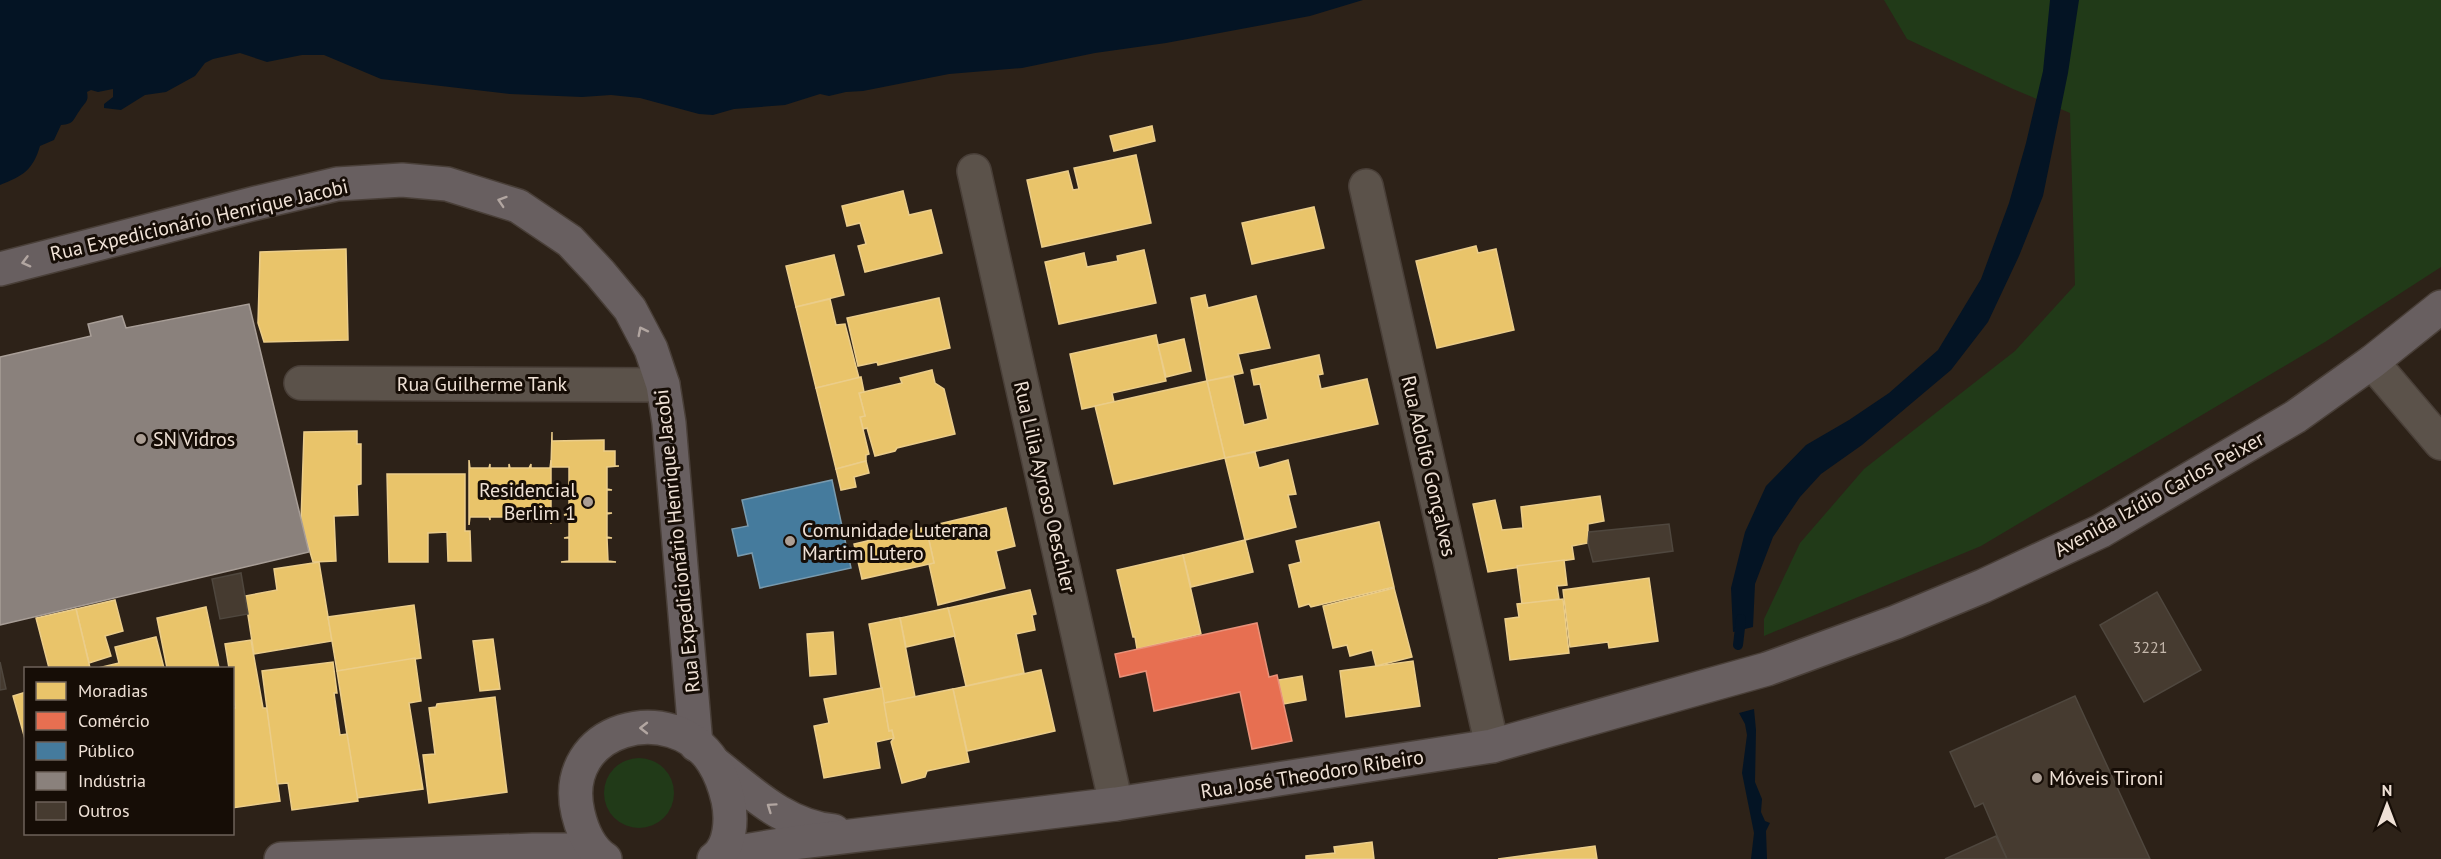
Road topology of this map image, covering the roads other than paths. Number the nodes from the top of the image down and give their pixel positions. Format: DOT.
graph roads {
  1 [pos="974,171"];
  2 [pos="1366,186"];
  3 [pos="0,269"];
  4 [pos="2441,307"];
  5 [pos="2373,362"];
  6 [pos="301,383"];
  7 [pos="663,385"];
  8 [pos="2441,443"];
  9 [pos="1751,674"];
  10 [pos="1492,746"];
  11 [pos="704,753"];
  12 [pos="1116,804"];
  13 [pos="865,835"];
  14 [pos="602,857"];
  15 [pos="717,857"];
  16 [pos="281,859"];
  1 -- 12 [label="street, Rua Lilia Ayroso Oeschler"];
  2 -- 10 [label="street, Rua Adolfo Gonçalves"];
  7 -- 3 [label="main road, Rua Expedicionário Henrique Jacobi, one-way"];
  4 -- 5 [label="main road, Avenida Izídio Carlos Peixer"];
  5 -- 8 [label="street"];
  5 -- 9 [label="main road, Avenida Izídio Carlos Peixer"];
  6 -- 7 [label="street, Rua Guilherme Tank"];
  7 -- 11 [label="main road, Rua Expedicionário Henrique Jacobi"];
  9 -- 10 [label="main road, Rua José Theodoro Ribeiro"];
  10 -- 12 [label="main road, Rua José Theodoro Ribeiro"];
  13 -- 11 [label="main road, Rua José Theodoro Ribeiro, one-way"];
  11 -- 14 [label="main road, Rua José Theodoro Ribeiro, one-way"];
  11 -- 15 [label="main road, Rua Expedicionário Henrique Jacobi"];
  12 -- 13 [label="main road, Rua José Theodoro Ribeiro"];
  13 -- 15 [label="main road, Rua José Theodoro Ribeiro"];
  14 -- 16 [label="main road"];
}
